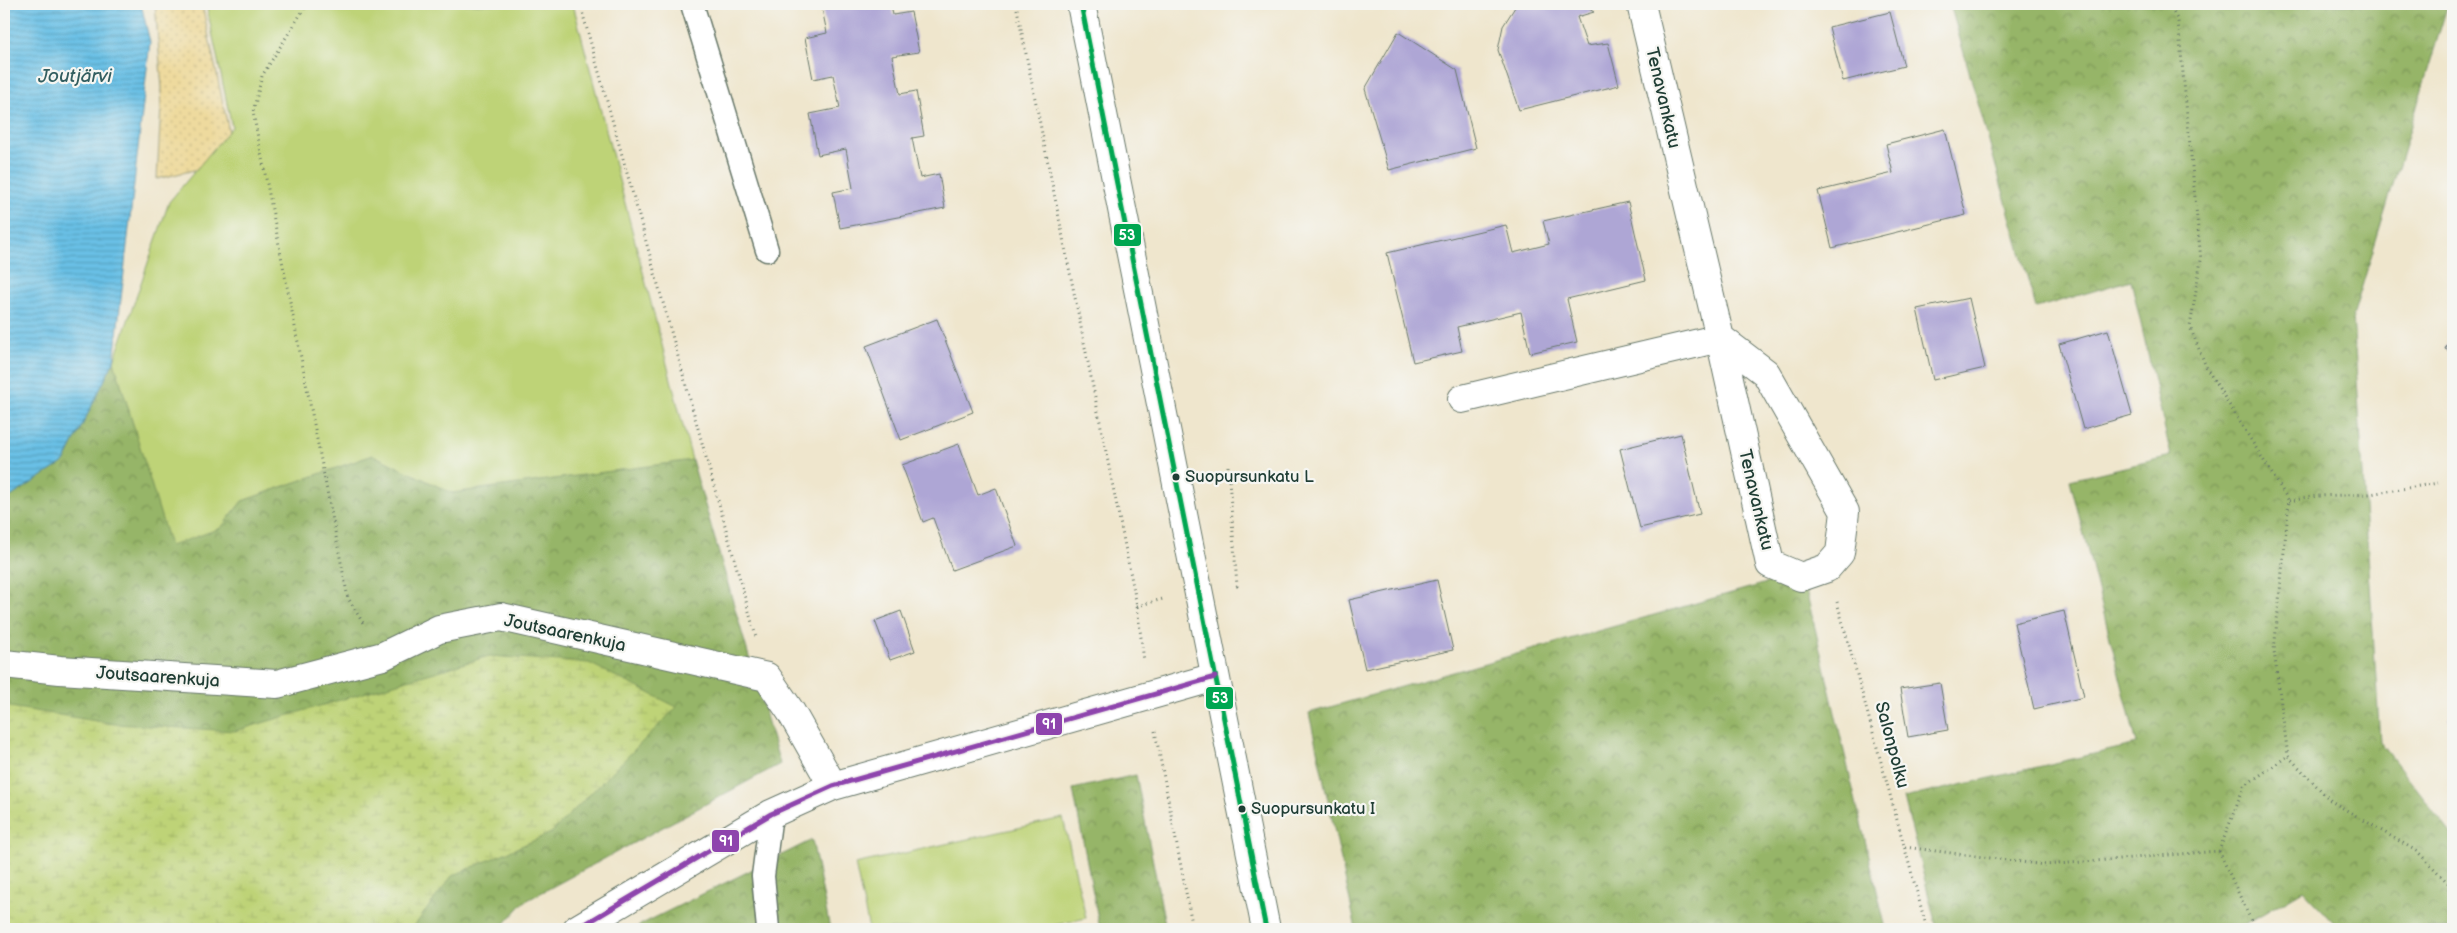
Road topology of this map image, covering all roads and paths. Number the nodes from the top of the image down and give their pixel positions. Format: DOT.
graph roads {
  1 [pos="307,4"];
  2 [pos="580,4"];
  3 [pos="692,4"];
  4 [pos="1016,4"];
  5 [pos="1081,4"];
  6 [pos="1641,4"];
  7 [pos="2169,4"];
  8 [pos="767,250"];
  9 [pos="1720,338"];
  10 [pos="1462,399"];
  11 [pos="2438,483"];
  12 [pos="2289,501"];
  13 [pos="1827,568"];
  14 [pos="383,656"];
  15 [pos="4,664"];
  16 [pos="767,677"];
  17 [pos="1215,677"];
  18 [pos="1148,695"];
  19 [pos="2288,756"];
  20 [pos="833,786"];
  21 [pos="771,814"];
  22 [pos="1905,847"];
  23 [pos="2219,850"];
  24 [pos="2453,888"];
  25 [pos="576,929"];
  26 [pos="768,929"];
  27 [pos="1193,929"];
  28 [pos="1266,929"];
  29 [pos="1927,929"];
  30 [pos="2255,929"];
  1 -- 14 [label="path"];
  2 -- 16 [label="path"];
  3 -- 8 [label="lane"];
  4 -- 18 [label="path"];
  5 -- 17 [label="street"];
  6 -- 9 [label="street, Tenavankatu"];
  7 -- 12 [label="path"];
  9 -- 10 [label="street"];
  9 -- 13 [label="street"];
  9 -- 13 [label="street, Tenavankatu"];
  11 -- 12 [label="path"];
  12 -- 19 [label="path"];
  13 -- 22 [label="path, Salonpolku"];
  14 -- 15 [label="street, Joutsaarenkuja"];
  14 -- 16 [label="street, Joutsaarenkuja"];
  16 -- 20 [label="street"];
  17 -- 18 [label="street"];
  17 -- 28 [label="street"];
  18 -- 20 [label="street"];
  18 -- 27 [label="path"];
  19 -- 23 [label="path"];
  19 -- 24 [label="path"];
  20 -- 21 [label="street"];
  21 -- 25 [label="street"];
  21 -- 26 [label="lane"];
  22 -- 23 [label="path"];
  22 -- 29 [label="path, Salonpolku"];
  23 -- 30 [label="path"];
}
